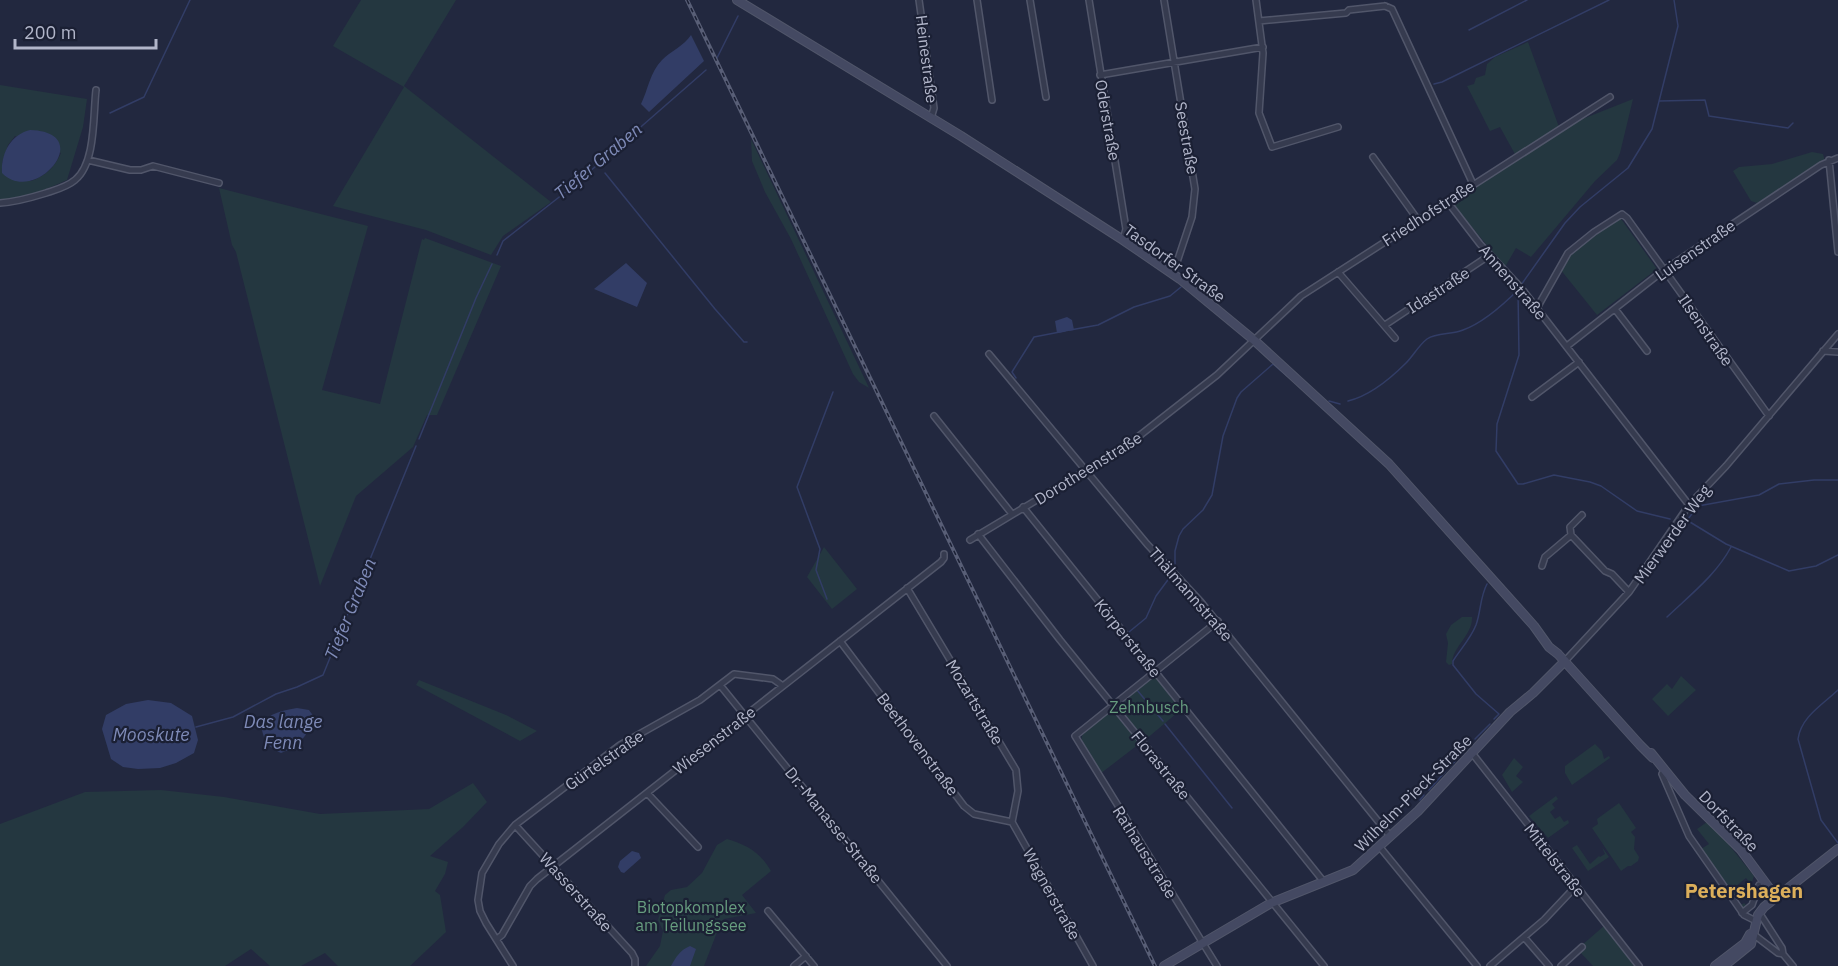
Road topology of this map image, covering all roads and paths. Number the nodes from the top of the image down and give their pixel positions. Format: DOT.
graph roads {
  1 [pos="737,0"];
  2 [pos="919,0"];
  3 [pos="977,0"];
  4 [pos="1030,0"];
  5 [pos="1089,0"];
  6 [pos="1164,0"];
  7 [pos="1256,0"];
  8 [pos="1386,3"];
  9 [pos="1260,21"];
  10 [pos="1263,47"];
  11 [pos="1175,63"];
  12 [pos="1100,75"];
  13 [pos="96,90"];
  14 [pos="1046,97"];
  15 [pos="1610,97"];
  16 [pos="992,100"];
  17 [pos="931,118"];
  18 [pos="1338,128"];
  19 [pos="1373,157"];
  20 [pos="1838,158"];
  21 [pos="88,160"];
  22 [pos="1829,160"];
  23 [pos="219,183"];
  24 [pos="1473,184"];
  25 [pos="1447,201"];
  26 [pos="0,203"];
  27 [pos="1418,220"];
  28 [pos="1123,240"];
  29 [pos="1838,252"];
  30 [pos="1490,255"];
  31 [pos="1665,270"];
  32 [pos="1338,272"];
  33 [pos="1173,274"];
  34 [pos="1537,308"];
  35 [pos="1615,309"];
  36 [pos="1385,325"];
  37 [pos="1838,334"];
  38 [pos="1395,338"];
  39 [pos="1255,341"];
  40 [pos="1567,346"];
  41 [pos="1647,351"];
  42 [pos="1823,351"];
  43 [pos="1838,352"];
  44 [pos="989,354"];
  45 [pos="1579,362"];
  46 [pos="1532,397"];
  47 [pos="934,416"];
  48 [pos="1769,416"];
  49 [pos="1085,470"];
  50 [pos="1689,505"];
  51 [pos="1023,507"];
  52 [pos="1012,514"];
  53 [pos="1582,515"];
  54 [pos="978,534"];
  55 [pos="1571,535"];
  56 [pos="970,540"];
  57 [pos="944,554"];
  58 [pos="1542,566"];
  59 [pos="907,588"];
  60 [pos="1629,592"];
  61 [pos="1218,621"];
  62 [pos="840,641"];
  63 [pos="1565,661"];
  64 [pos="1155,671"];
  65 [pos="720,685"];
  66 [pos="783,686"];
  67 [pos="1113,705"];
  68 [pos="745,716"];
  69 [pos="1472,753"];
  70 [pos="1664,771"];
  71 [pos="647,793"];
  72 [pos="1685,795"];
  73 [pos="1673,802"];
  74 [pos="1012,822"];
  75 [pos="515,825"];
  76 [pos="1390,836"];
  77 [pos="1379,846"];
  78 [pos="698,847"];
  79 [pos="1838,849"];
  80 [pos="554,866"];
  81 [pos="1324,882"];
  82 [pos="1759,885"];
  83 [pos="1576,886"];
  84 [pos="1775,896"];
  85 [pos="1271,903"];
  86 [pos="768,911"];
  87 [pos="1742,913"];
  88 [pos="1757,919"];
  89 [pos="1752,934"];
  90 [pos="1524,937"];
  91 [pos="497,939"];
  92 [pos="1202,943"];
  93 [pos="1582,947"];
  94 [pos="1784,954"];
  95 [pos="806,956"];
  96 [pos="635,963"];
  97 [pos="510,965"];
  98 [pos="794,966"];
  99 [pos="814,966"];
  100 [pos="947,966"];
  101 [pos="1093,966"];
  102 [pos="1164,966"];
  103 [pos="1217,966"];
  104 [pos="1324,966"];
  105 [pos="1476,966"];
  106 [pos="1490,966"];
  107 [pos="1549,966"];
  108 [pos="1561,966"];
  109 [pos="1639,966"];
  110 [pos="1715,966"];
  111 [pos="1725,966"];
  112 [pos="1793,966"];
  1 -- 17 [label="main road, Tasdorfer Straße"];
  2 -- 17 [label="street, Heinestraße"];
  3 -- 16 [label="street"];
  4 -- 14 [label="street"];
  5 -- 12 [label="street, Oderstraße"];
  6 -- 11 [label="street, Seestraße"];
  7 -- 9 [label="street"];
  8 -- 9 [label="street"];
  8 -- 24 [label="street"];
  9 -- 10 [label="street"];
  10 -- 11 [label="street"];
  10 -- 18 [label="street"];
  11 -- 12 [label="street"];
  11 -- 33 [label="street, Seestraße"];
  12 -- 28 [label="street, Oderstraße"];
  13 -- 21 [label="street"];
  15 -- 24 [label="street, Friedhofstraße"];
  17 -- 28 [label="main road, Tasdorfer Straße"];
  19 -- 27 [label="street"];
  20 -- 22 [label="street"];
  21 -- 23 [label="street"];
  21 -- 26 [label="street"];
  22 -- 29 [label="street"];
  22 -- 31 [label="street, Luisenstraße"];
  24 -- 25 [label="street, Friedhofstraße"];
  25 -- 27 [label="street, Friedhofstraße"];
  25 -- 30 [label="street, Annenstraße"];
  27 -- 32 [label="street, Friedhofstraße"];
  28 -- 33 [label="main road, Tasdorfer Straße"];
  30 -- 34 [label="street, Annenstraße"];
  30 -- 36 [label="street, Idastraße"];
  31 -- 34 [label="street, Ilsenstraße"];
  31 -- 35 [label="street, Luisenstraße"];
  31 -- 48 [label="street, Ilsenstraße"];
  32 -- 36 [label="street"];
  32 -- 39 [label="street, Friedhofstraße"];
  33 -- 39 [label="main road, Tasdorfer Straße"];
  34 -- 40 [label="street, Annenstraße"];
  35 -- 40 [label="street, Luisenstraße"];
  35 -- 41 [label="street"];
  36 -- 38 [label="street"];
  37 -- 42 [label="street, Mierwerder Weg"];
  39 -- 49 [label="street, Dorotheenstraße"];
  39 -- 63 [label="main road, Tasdorfer Straße"];
  40 -- 45 [label="street, Annenstraße"];
  42 -- 43 [label="street"];
  42 -- 48 [label="street, Mierwerder Weg"];
  44 -- 49 [label="street, Thälmannstraße"];
  45 -- 46 [label="street"];
  45 -- 50 [label="street, Annenstraße"];
  47 -- 52 [label="street"];
  48 -- 50 [label="street, Mierwerder Weg"];
  49 -- 51 [label="street, Dorotheenstraße"];
  49 -- 61 [label="street, Thälmannstraße"];
  50 -- 60 [label="street, Mierwerder Weg"];
  51 -- 52 [label="street, Dorotheenstraße"];
  51 -- 64 [label="street, Körperstraße"];
  52 -- 54 [label="street, Dorotheenstraße"];
  53 -- 55 [label="street"];
  54 -- 56 [label="street, Dorotheenstraße"];
  54 -- 67 [label="street, Florastraße"];
  55 -- 58 [label="street"];
  55 -- 60 [label="street"];
  57 -- 59 [label="street, Wiesenstraße"];
  59 -- 62 [label="street, Wiesenstraße"];
  59 -- 74 [label="street, Mozartstraße"];
  60 -- 63 [label="street, Mierwerder Weg"];
  61 -- 64 [label="street"];
  61 -- 76 [label="street, Thälmannstraße"];
  62 -- 66 [label="street, Wiesenstraße"];
  62 -- 74 [label="street, Beethovenstraße"];
  63 -- 69 [label="main road, Wilhelm-Pieck-Straße"];
  63 -- 70 [label="main road, Dorfstraße"];
  64 -- 67 [label="street"];
  64 -- 81 [label="street, Körperstraße"];
  65 -- 66 [label="street, Gürtelstraße"];
  65 -- 68 [label="street, Dr.-Manasse-Straße"];
  65 -- 75 [label="street, Gürtelstraße"];
  66 -- 68 [label="street, Wiesenstraße"];
  67 -- 85 [label="street, Florastraße"];
  67 -- 92 [label="street, Rathausstraße"];
  68 -- 71 [label="street, Wiesenstraße"];
  68 -- 100 [label="street, Dr.-Manasse-Straße"];
  69 -- 76 [label="main road, Wilhelm-Pieck-Straße"];
  69 -- 83 [label="street, Mittelstraße"];
  70 -- 72 [label="main road, Dorfstraße"];
  70 -- 73 [label="street, Dorfstraße"];
  71 -- 78 [label="street"];
  71 -- 80 [label="street, Wiesenstraße"];
  72 -- 73 [label="street, Dorfstraße"];
  72 -- 84 [label="main road, Dorfstraße"];
  73 -- 87 [label="street, Dorfstraße"];
  74 -- 101 [label="street, Wagnerstraße"];
  75 -- 80 [label="street, Wasserstraße"];
  75 -- 91 [label="street, Gürtelstraße"];
  76 -- 77 [label="main road, Wilhelm-Pieck-Straße"];
  77 -- 81 [label="main road, Wilhelm-Pieck-Straße"];
  77 -- 105 [label="street"];
  79 -- 84 [label="main road"];
  80 -- 91 [label="street, Wiesenstraße"];
  80 -- 96 [label="street, Wasserstraße"];
  81 -- 85 [label="main road, Wilhelm-Pieck-Straße"];
  82 -- 87 [label="street"];
  83 -- 90 [label="street"];
  83 -- 109 [label="street, Mittelstraße"];
  84 -- 88 [label="main road"];
  85 -- 92 [label="main road, Wilhelm-Pieck-Straße"];
  85 -- 104 [label="street, Florastraße"];
  86 -- 95 [label="street"];
  87 -- 88 [label="street, Dorfstraße"];
  88 -- 89 [label="main road"];
  88 -- 94 [label="street, Dorfstraße"];
  89 -- 94 [label="street, Dorfstraße"];
  89 -- 110 [label="main road"];
  89 -- 111 [label="main road"];
  90 -- 106 [label="street"];
  90 -- 107 [label="street"];
  91 -- 97 [label="street"];
  92 -- 102 [label="main road, Wilhelm-Pieck-Straße"];
  92 -- 103 [label="street, Rathausstraße"];
  93 -- 108 [label="street"];
  94 -- 112 [label="street, Dorfstraße"];
  95 -- 98 [label="street"];
  95 -- 99 [label="street"];
}
